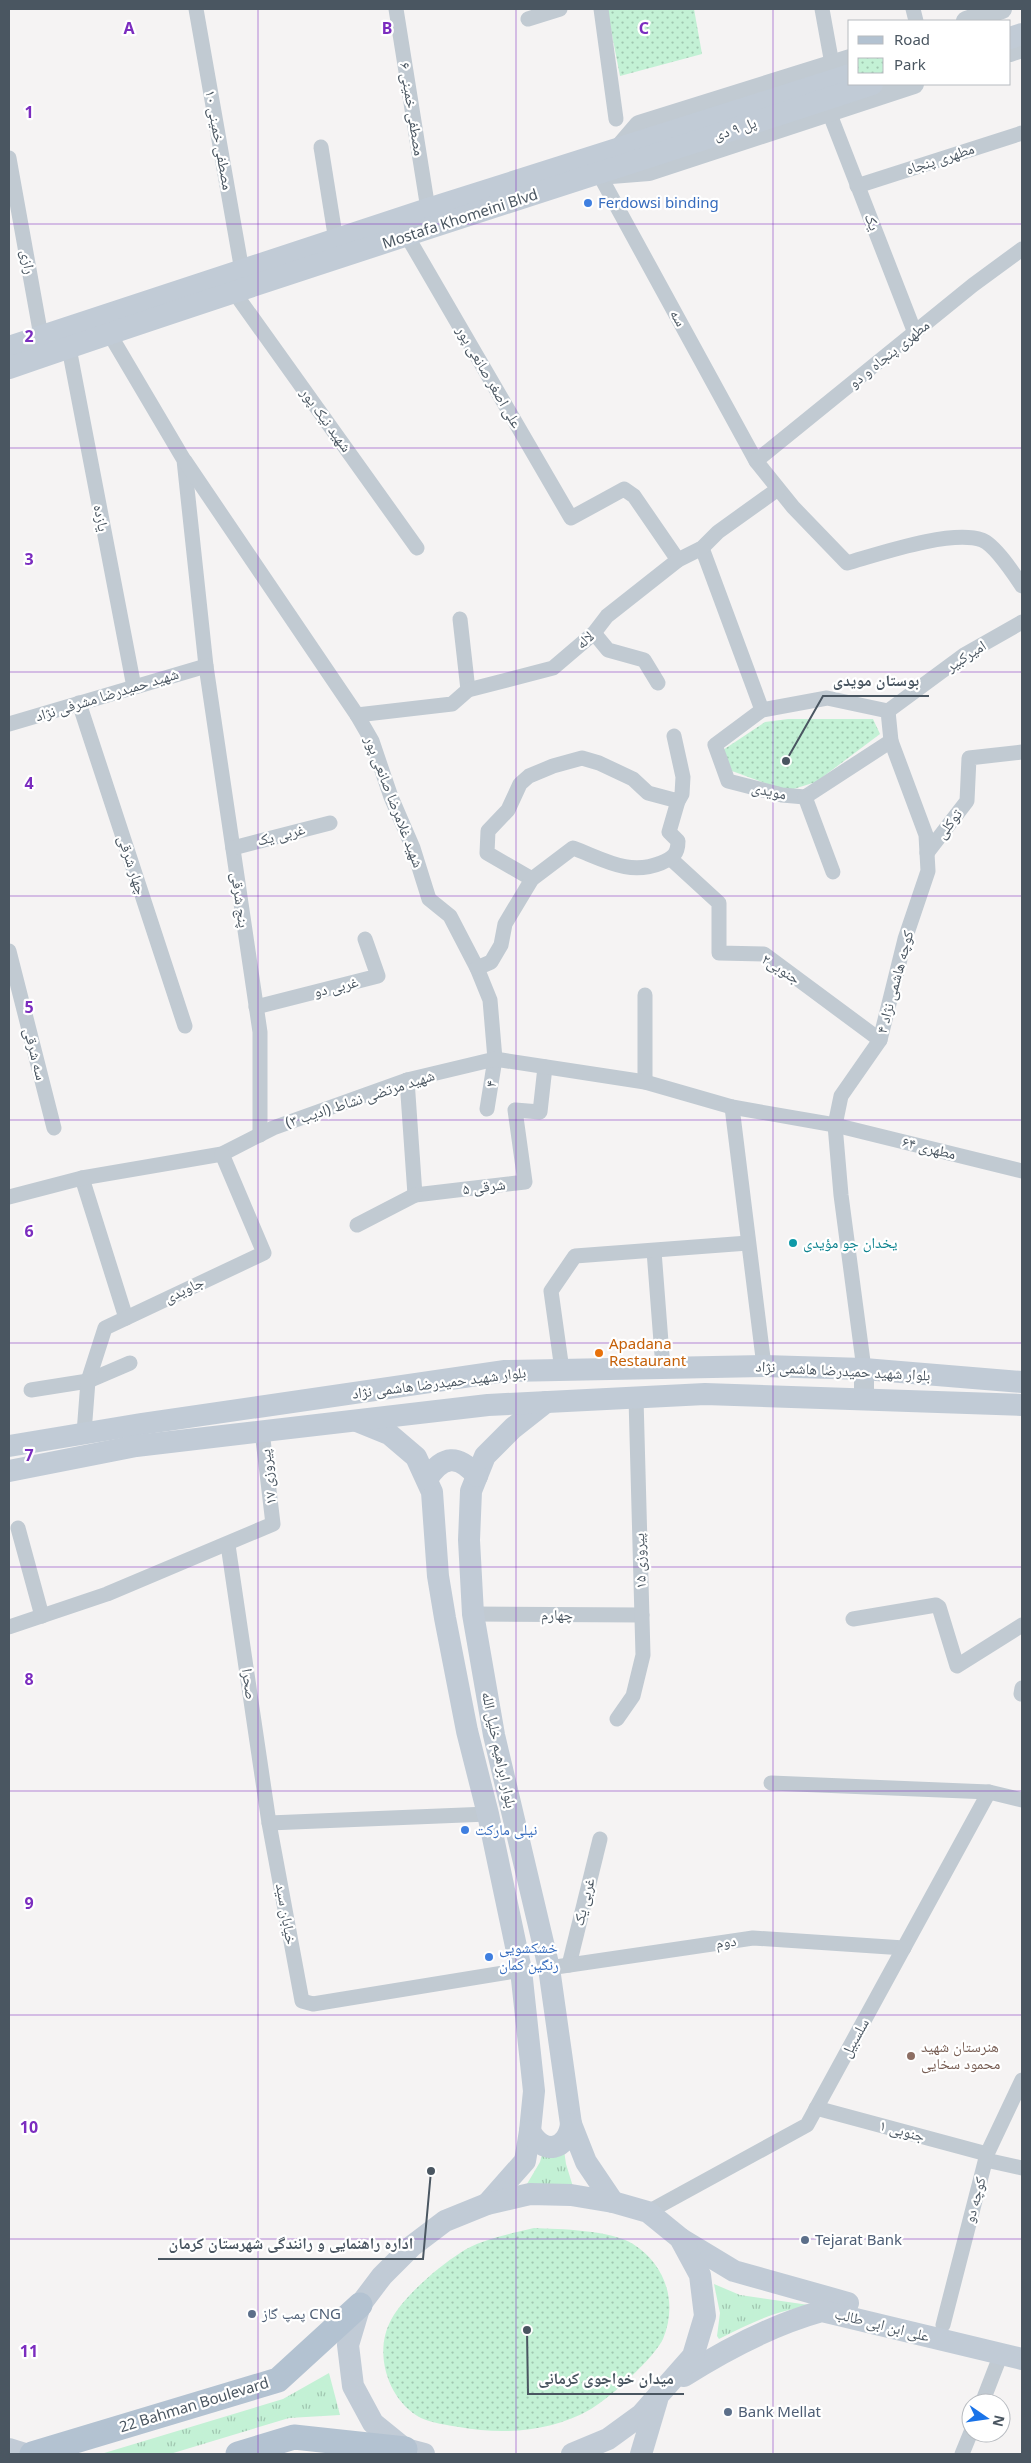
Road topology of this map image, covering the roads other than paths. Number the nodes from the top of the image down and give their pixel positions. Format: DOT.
graph roads {
  1 [pos="196,9"];
  2 [pos="396,9"];
  3 [pos="560,9"];
  4 [pos="601,9"];
  5 [pos="822,9"];
  6 [pos="1002,9"];
  7 [pos="528,18"];
  8 [pos="969,20"];
  9 [pos="844,66"];
  10 [pos="869,85"];
  11 [pos="911,85"];
  12 [pos="828,112"];
  13 [pos="616,119"];
  14 [pos="1022,133"];
  15 [pos="621,146"];
  16 [pos="320,147"];
  17 [pos="9,158"];
  18 [pos="599,174"];
  19 [pos="857,186"];
  20 [pos="428,209"];
  21 [pos="407,236"];
  22 [pos="336,241"];
  23 [pos="1022,249"];
  24 [pos="242,271"];
  25 [pos="234,292"];
  26 [pos="109,333"];
  27 [pos="915,333"];
  28 [pos="42,336"];
  29 [pos="9,347"];
  30 [pos="69,348"];
  31 [pos="9,368"];
  32 [pos="184,460"];
  33 [pos="756,461"];
  34 [pos="778,489"];
  35 [pos="418,548"];
  36 [pos="702,548"];
  37 [pos="678,560"];
  38 [pos="1022,586"];
  39 [pos="460,619"];
  40 [pos="1022,622"];
  41 [pos="594,633"];
  42 [pos="206,666"];
  43 [pos="658,683"];
  44 [pos="134,687"];
  45 [pos="468,690"];
  46 [pos="79,703"];
  47 [pos="762,710"];
  48 [pos="888,710"];
  49 [pos="357,715"];
  50 [pos="9,724"];
  51 [pos="674,736"];
  52 [pos="891,741"];
  53 [pos="1022,752"];
  54 [pos="805,797"];
  55 [pos="678,801"];
  56 [pos="330,823"];
  57 [pos="233,848"];
  58 [pos="927,853"];
  59 [pos="671,859"];
  60 [pos="833,872"];
  61 [pos="532,879"];
  62 [pos="364,939"];
  63 [pos="9,951"];
  64 [pos="477,968"];
  65 [pos="645,995"];
  66 [pos="256,1007"];
  67 [pos="185,1026"];
  68 [pos="880,1040"];
  69 [pos="495,1059"];
  70 [pos="545,1066"];
  71 [pos="407,1080"];
  72 [pos="645,1082"];
  73 [pos="732,1107"];
  74 [pos="487,1109"];
  75 [pos="835,1125"];
  76 [pos="54,1128"];
  77 [pos="260,1135"];
  78 [pos="222,1154"];
  79 [pos="1022,1171"];
  80 [pos="82,1178"];
  81 [pos="415,1195"];
  82 [pos="9,1197"];
  83 [pos="357,1225"];
  84 [pos="748,1243"];
  85 [pos="654,1251"];
  86 [pos="126,1318"];
  87 [pos="130,1362"];
  88 [pos="764,1366"];
  89 [pos="663,1368"];
  90 [pos="864,1368"];
  91 [pos="562,1370"];
  92 [pos="88,1381"];
  93 [pos="1022,1382"];
  94 [pos="32,1390"];
  95 [pos="636,1398"];
  96 [pos="864,1399"];
  97 [pos="546,1402"];
  98 [pos="1022,1405"];
  99 [pos="356,1420"];
  100 [pos="262,1431"];
  101 [pos="84,1433"];
  102 [pos="9,1446"];
  103 [pos="9,1471"];
  104 [pos="477,1476"];
  105 [pos="427,1479"];
  106 [pos="18,1528"];
  107 [pos="228,1545"];
  108 [pos="473,1614"];
  109 [pos="642,1615"];
  110 [pos="42,1616"];
  111 [pos="853,1619"];
  112 [pos="1022,1624"];
  113 [pos="9,1627"];
  114 [pos="618,1719"];
  115 [pos="771,1783"];
  116 [pos="989,1792"];
  117 [pos="1022,1800"];
  118 [pos="488,1814"];
  119 [pos="269,1823"];
  120 [pos="600,1839"];
  121 [pos="904,1948"];
  122 [pos="559,1966"];
  123 [pos="521,1970"];
  124 [pos="1022,2080"];
  125 [pos="816,2108"];
  126 [pos="571,2124"];
  127 [pos="530,2131"];
  128 [pos="986,2157"];
  129 [pos="1022,2168"];
  130 [pos="613,2202"];
  131 [pos="486,2204"];
  132 [pos="648,2212"];
  133 [pos="680,2238"];
  134 [pos="360,2305"];
  135 [pos="942,2325"];
  136 [pos="1022,2343"];
  137 [pos="1012,2357"];
  138 [pos="663,2392"];
  139 [pos="989,2393"];
  140 [pos="9,2450"];
  141 [pos="415,2452"];
  142 [pos="25,2454"];
  143 [pos="32,2454"];
  144 [pos="238,2454"];
  145 [pos="572,2454"];
  146 [pos="641,2454"];
  1 -- 24 [label="street, مصطفی خمینی ۱۰"];
  2 -- 20 [label="street, مصطفی خمینی ۶"];
  3 -- 7 [label="street"];
  4 -- 13 [label="street"];
  5 -- 9 [label="street"];
  6 -- 8 [label="street"];
  9 -- 15 [label="main road, پل ۹ دی"];
  10 -- 18 [label="main road, پل ۹ دی"];
  11 -- 12 [label="street, Mostafa Khomeini Blvd"];
  12 -- 18 [label="street, Mostafa Khomeini Blvd"];
  12 -- 19 [label="street, یک"];
  14 -- 19 [label="street, مطهری پنجاه"];
  15 -- 20 [label="main road, Mostafa Khomeini Blvd"];
  16 -- 22 [label="street"];
  17 -- 28 [label="street, رازی"];
  18 -- 21 [label="main road, Mostafa Khomeini Blvd"];
  18 -- 33 [label="street, سه"];
  19 -- 27 [label="street, یک"];
  20 -- 22 [label="main road, Mostafa Khomeini Blvd"];
  21 -- 25 [label="main road, Mostafa Khomeini Blvd"];
  21 -- 37 [label="street, علی اصغر صانعی پور"];
  22 -- 24 [label="main road, Mostafa Khomeini Blvd"];
  23 -- 27 [label="street, مطهری پنجاه و دو"];
  24 -- 28 [label="main road, Mostafa Khomeini Blvd"];
  25 -- 26 [label="main road, Mostafa Khomeini Blvd"];
  25 -- 35 [label="street, شهید نیک پور"];
  26 -- 30 [label="main road, Mostafa Khomeini Blvd"];
  26 -- 32 [label="street, شهید غلامرضا صانعی پور"];
  27 -- 33 [label="street, مطهری پنجاه و دو"];
  28 -- 29 [label="main road, Mostafa Khomeini Blvd"];
  30 -- 31 [label="main road, Mostafa Khomeini Blvd"];
  30 -- 44 [label="street, یازده"];
  32 -- 42 [label="street, شهید غلامرضا صانعی پور"];
  32 -- 49 [label="street, شهید غلامرضا صانعی پور"];
  33 -- 34 [label="street, سه"];
  34 -- 36 [label="street, لاله"];
  34 -- 38 [label="street, سه"];
  36 -- 37 [label="street, لاله"];
  36 -- 47 [label="street"];
  37 -- 41 [label="street, لاله"];
  39 -- 45 [label="street"];
  40 -- 48 [label="street, امیرکبیر"];
  41 -- 43 [label="street"];
  41 -- 45 [label="street, لاله"];
  42 -- 44 [label="street, شهید حمیدرضا مشرفی نژاد"];
  42 -- 57 [label="street, پنج شرقی"];
  44 -- 46 [label="street, شهید حمیدرضا مشرفی نژاد"];
  45 -- 49 [label="street, لاله"];
  46 -- 50 [label="street, شهید حمیدرضا مشرفی نژاد"];
  46 -- 67 [label="street, چهار شرقی"];
  47 -- 48 [label="street, مویدی"];
  47 -- 54 [label="street, مویدی"];
  48 -- 52 [label="street"];
  49 -- 64 [label="street, شهید غلامرضا صانعی پور"];
  51 -- 55 [label="street"];
  52 -- 54 [label="street, مویدی"];
  52 -- 58 [label="street"];
  53 -- 58 [label="street, توکلی"];
  54 -- 60 [label="street"];
  55 -- 59 [label="street"];
  55 -- 61 [label="street"];
  56 -- 57 [label="street, غربی یک"];
  57 -- 66 [label="street, پنج شرقی"];
  58 -- 68 [label="street, کوچه هاشمی نژاد ۴"];
  59 -- 61 [label="street"];
  59 -- 68 [label="street, جنوبی۲"];
  61 -- 64 [label="street"];
  62 -- 66 [label="street, غربی دو"];
  63 -- 76 [label="street, سه شرقی"];
  64 -- 69 [label="street, شهید غلامرضا صانعی پور"];
  65 -- 72 [label="street"];
  66 -- 77 [label="street, پنج شرقی"];
  68 -- 75 [label="street, کوچه هاشمی نژاد ۴"];
  69 -- 70 [label="street, شهید مرتضی نشاط (ادیب ۳)"];
  69 -- 71 [label="street, شهید مرتضی نشاط (ادیب ۳)"];
  69 -- 74 [label="street, ۴"];
  70 -- 72 [label="street, شهید مرتضی نشاط (ادیب ۳)"];
  70 -- 81 [label="street, ۵ شرقی"];
  71 -- 77 [label="street, شهید مرتضی نشاط (ادیب ۳)"];
  71 -- 81 [label="street"];
  72 -- 73 [label="street, شهید مرتضی نشاط (ادیب ۳)"];
  73 -- 75 [label="street, شهید مرتضی نشاط (ادیب ۳)"];
  73 -- 84 [label="street"];
  75 -- 79 [label="street, مطهری ۶۴"];
  75 -- 90 [label="street, کوچه هاشمی نژاد ۴"];
  77 -- 78 [label="street, شهید مرتضی نشاط (ادیب ۳)"];
  78 -- 80 [label="street, شهید مرتضی نشاط (ادیب ۳)"];
  78 -- 86 [label="street, جاویدی"];
  80 -- 82 [label="street, شهید مرتضی نشاط (ادیب ۳)"];
  80 -- 86 [label="street"];
  81 -- 83 [label="street"];
  84 -- 85 [label="street"];
  84 -- 88 [label="street"];
  85 -- 89 [label="street"];
  85 -- 91 [label="street"];
  86 -- 92 [label="street, جاویدی"];
  87 -- 92 [label="street"];
  88 -- 89 [label="main road, بلوار شهید حمیدرضا هاشمی نژاد"];
  88 -- 90 [label="main road, بلوار شهید حمیدرضا هاشمی نژاد"];
  89 -- 91 [label="main road, بلوار شهید حمیدرضا هاشمی نژاد"];
  90 -- 93 [label="main road, بلوار شهید حمیدرضا هاشمی نژاد"];
  90 -- 96 [label="street"];
  91 -- 101 [label="main road, بلوار شهید حمیدرضا هاشمی نژاد"];
  92 -- 94 [label="street"];
  92 -- 101 [label="street, جاویدی"];
  95 -- 96 [label="main road, بلوار شهید حمیدرضا هاشمی نژاد"];
  95 -- 97 [label="main road, بلوار شهید حمیدرضا هاشمی نژاد"];
  95 -- 109 [label="street, پیروزی ۱۵"];
  96 -- 98 [label="main road, بلوار شهید حمیدرضا هاشمی نژاد"];
  97 -- 99 [label="main road, بلوار شهید حمیدرضا هاشمی نژاد"];
  97 -- 104 [label="main road, بلوار ابراهیم خلیل الله"];
  99 -- 100 [label="main road, بلوار شهید حمیدرضا هاشمی نژاد"];
  99 -- 105 [label="main road, بلوار ابراهیم خلیل الله"];
  100 -- 103 [label="main road, بلوار شهید حمیدرضا هاشمی نژاد"];
  100 -- 107 [label="street, پیروزی ۱۷"];
  101 -- 102 [label="main road, بلوار شهید حمیدرضا هاشمی نژاد"];
  104 -- 105 [label="main road"];
  104 -- 108 [label="main road, بلوار ابراهیم خلیل الله"];
  105 -- 118 [label="main road, بلوار ابراهیم خلیل الله"];
  106 -- 110 [label="street"];
  107 -- 110 [label="street"];
  107 -- 119 [label="street, صحرا"];
  108 -- 109 [label="street, چهارم"];
  108 -- 122 [label="main road, بلوار ابراهیم خلیل الله"];
  109 -- 114 [label="street, پیروزی ۱۵"];
  110 -- 113 [label="street"];
  111 -- 112 [label="street"];
  115 -- 116 [label="street"];
  116 -- 117 [label="street"];
  116 -- 121 [label="street, سلسبیل"];
  118 -- 119 [label="street"];
  118 -- 123 [label="main road, بلوار ابراهیم خلیل الله"];
  119 -- 123 [label="street, خیابان سید"];
  120 -- 122 [label="street, غربی یک"];
  121 -- 122 [label="street, دوم"];
  121 -- 125 [label="street, سلسبیل"];
  122 -- 126 [label="main road, بلوار ابراهیم خلیل الله"];
  123 -- 127 [label="main road, بلوار ابراهیم خلیل الله"];
  124 -- 128 [label="street, کوچه دو"];
  125 -- 128 [label="street, جنوبی ۱"];
  125 -- 132 [label="street, سلسبیل"];
  126 -- 127 [label="main road"];
  126 -- 130 [label="main road, بلوار ابراهیم خلیل الله"];
  127 -- 131 [label="main road, بلوار ابراهیم خلیل الله"];
  128 -- 129 [label="street, جنوبی ۱"];
  128 -- 135 [label="street, کوچه دو"];
  130 -- 131 [label="main road"];
  130 -- 132 [label="main road"];
  131 -- 134 [label="main road"];
  132 -- 133 [label="main road"];
  133 -- 135 [label="main road, علی ابن ابی طالب"];
  133 -- 138 [label="main road"];
  134 -- 141 [label="main road"];
  134 -- 143 [label="main road, 22 Bahman Boulevard"];
  135 -- 136 [label="main road, علی ابن ابی طالب"];
  137 -- 138 [label="main road, علی ابن ابی طالب"];
  137 -- 139 [label="street"];
  138 -- 145 [label="main road"];
  138 -- 146 [label="main road"];
  140 -- 142 [label="main road"];
  141 -- 144 [label="main road"];
}
